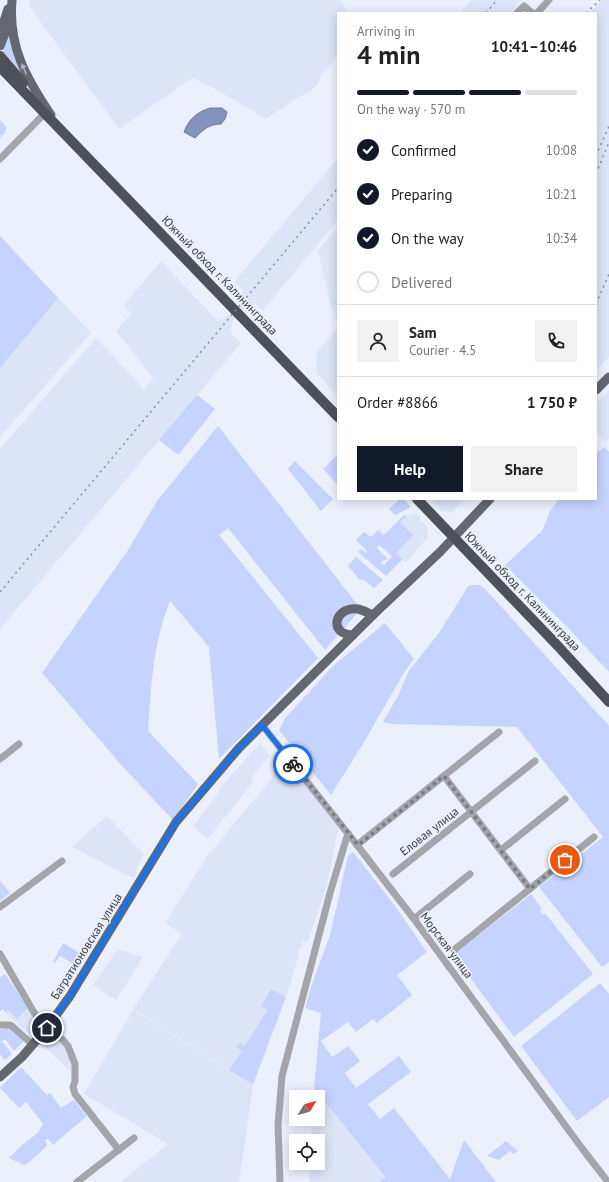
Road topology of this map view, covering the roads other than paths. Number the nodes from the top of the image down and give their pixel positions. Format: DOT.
graph roads {
  1 [pos="6,0"];
  2 [pos="11,0"];
  3 [pos="549,0"];
  4 [pos="0,12"];
  5 [pos="518,12"];
  6 [pos="531,12"];
  7 [pos="538,12"];
  8 [pos="10,17"];
  9 [pos="0,33"];
  10 [pos="0,46"];
  11 [pos="0,56"];
  12 [pos="0,67"];
  13 [pos="47,114"];
  14 [pos="0,159"];
  15 [pos="609,377"];
  16 [pos="597,389"];
  17 [pos="337,416"];
  18 [pos="418,500"];
  19 [pos="489,500"];
  20 [pos="453,538"];
  21 [pos="373,615"];
  22 [pos="353,635"];
  23 [pos="609,702"];
  24 [pos="262,725"];
  25 [pos="500,732"];
  26 [pos="19,744"];
  27 [pos="0,759"];
  28 [pos="535,761"];
  29 [pos="444,776"];
  30 [pos="565,799"];
  31 [pos="472,812"];
  32 [pos="348,833"];
  33 [pos="594,837"];
  34 [pos="358,845"];
  35 [pos="501,850"];
  36 [pos="62,861"];
  37 [pos="393,874"];
  38 [pos="470,874"];
  39 [pos="530,889"];
  40 [pos="0,907"];
  41 [pos="414,919"];
  42 [pos="454,950"];
  43 [pos="0,954"];
  44 [pos="0,1025"];
  45 [pos="47,1028"];
  46 [pos="33,1045"];
  47 [pos="0,1076"];
  48 [pos="134,1138"];
  49 [pos="119,1150"];
  50 [pos="77,1182"];
  51 [pos="280,1182"];
  52 [pos="608,1182"];
  1 -- 4 [label="main road"];
  2 -- 8 [label="main road"];
  2 -- 9 [label="main road"];
  3 -- 7 [label="street"];
  5 -- 6 [label="street"];
  8 -- 10 [label="main road"];
  13 -- 8 [label="main road, one-way"];
  11 -- 13 [label="highway"];
  12 -- 13 [label="highway, Южный обход г. Калининграда"];
  13 -- 14 [label="street"];
  13 -- 17 [label="highway, Южный обход г. Калининграда"];
  15 -- 16 [label="main road"];
  18 -- 20 [label="highway, Южный обход г. Калининграда"];
  19 -- 20 [label="main road, Багратионовская улица"];
  20 -- 21 [label="main road, Багратионовская улица"];
  20 -- 23 [label="highway, Южный обход г. Калининграда"];
  21 -- 22 [label="main road, Багратионовская улица"];
  21 -- 22 [label="main road"];
  22 -- 24 [label="main road, Багратионовская улица"];
  24 -- 32 [label="street, Морская улица"];
  24 -- 45 [label="main road, Багратионовская улица"];
  25 -- 29 [label="street"];
  26 -- 27 [label="street"];
  28 -- 31 [label="street, Еловая улица"];
  29 -- 31 [label="street"];
  29 -- 34 [label="street"];
  30 -- 35 [label="street"];
  31 -- 35 [label="street"];
  31 -- 37 [label="street, Еловая улица"];
  32 -- 34 [label="street, Морская улица"];
  32 -- 51 [label="street"];
  33 -- 39 [label="street"];
  34 -- 41 [label="street, Морская улица"];
  35 -- 39 [label="street"];
  36 -- 40 [label="street"];
  38 -- 41 [label="street"];
  39 -- 42 [label="street"];
  41 -- 52 [label="street, Морская улица"];
  43 -- 45 [label="street"];
  44 -- 46 [label="street"];
  45 -- 46 [label="main road, Багратионовская улица"];
  45 -- 49 [label="street"];
  46 -- 47 [label="main road, Багратионовская улица"];
  48 -- 49 [label="street"];
  49 -- 50 [label="street"];
}
